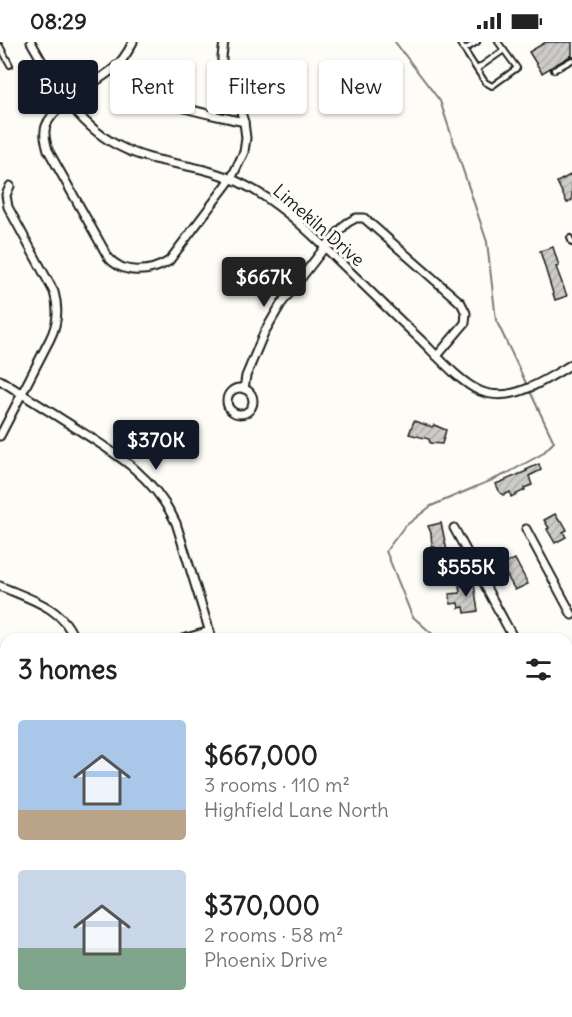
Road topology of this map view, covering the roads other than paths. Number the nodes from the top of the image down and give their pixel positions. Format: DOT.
graph roads {
  1 [pos="31,42"];
  2 [pos="133,42"];
  3 [pos="224,42"];
  4 [pos="459,42"];
  5 [pos="477,42"];
  6 [pos="498,42"];
  7 [pos="0,46"];
  8 [pos="464,50"];
  9 [pos="504,50"];
  10 [pos="41,60"];
  11 [pos="122,60"];
  12 [pos="572,60"];
  13 [pos="10,65"];
  14 [pos="477,69"];
  15 [pos="554,70"];
  16 [pos="195,111"];
  17 [pos="53,114"];
  18 [pos="77,114"];
  19 [pos="244,122"];
  20 [pos="231,179"];
  21 [pos="10,186"];
  22 [pos="570,238"];
  23 [pos="572,243"];
  24 [pos="325,248"];
  25 [pos="437,356"];
  26 [pos="572,364"];
  27 [pos="0,380"];
  28 [pos="244,389"];
  29 [pos="21,394"];
  30 [pos="0,436"];
  31 [pos="454,528"];
  32 [pos="526,529"];
  33 [pos="0,586"];
  34 [pos="572,615"];
  35 [pos="72,633"];
  36 [pos="210,633"];
  37 [pos="511,633"];
  1 -- 10 [label="street, Limekiln Drive"];
  2 -- 11 [label="street"];
  3 -- 19 [label="street"];
  4 -- 8 [label="lane"];
  5 -- 8 [label="lane"];
  6 -- 9 [label="lane"];
  7 -- 13 [label="lane"];
  8 -- 14 [label="lane"];
  9 -- 14 [label="lane"];
  9 -- 14 [label="lane"];
  12 -- 15 [label="lane"];
  16 -- 19 [label="street"];
  17 -- 20 [label="street"];
  18 -- 20 [label="street, Limekiln Drive"];
  19 -- 20 [label="street"];
  20 -- 24 [label="street, Limekiln Drive"];
  21 -- 29 [label="street"];
  22 -- 23 [label="lane"];
  24 -- 25 [label="street, Limekiln Drive"];
  24 -- 25 [label="street"];
  24 -- 28 [label="street"];
  25 -- 26 [label="street, Limekiln Drive"];
  27 -- 29 [label="street"];
  29 -- 30 [label="street"];
  29 -- 36 [label="street"];
  31 -- 37 [label="street"];
  32 -- 34 [label="street"];
  33 -- 35 [label="street"];
}
